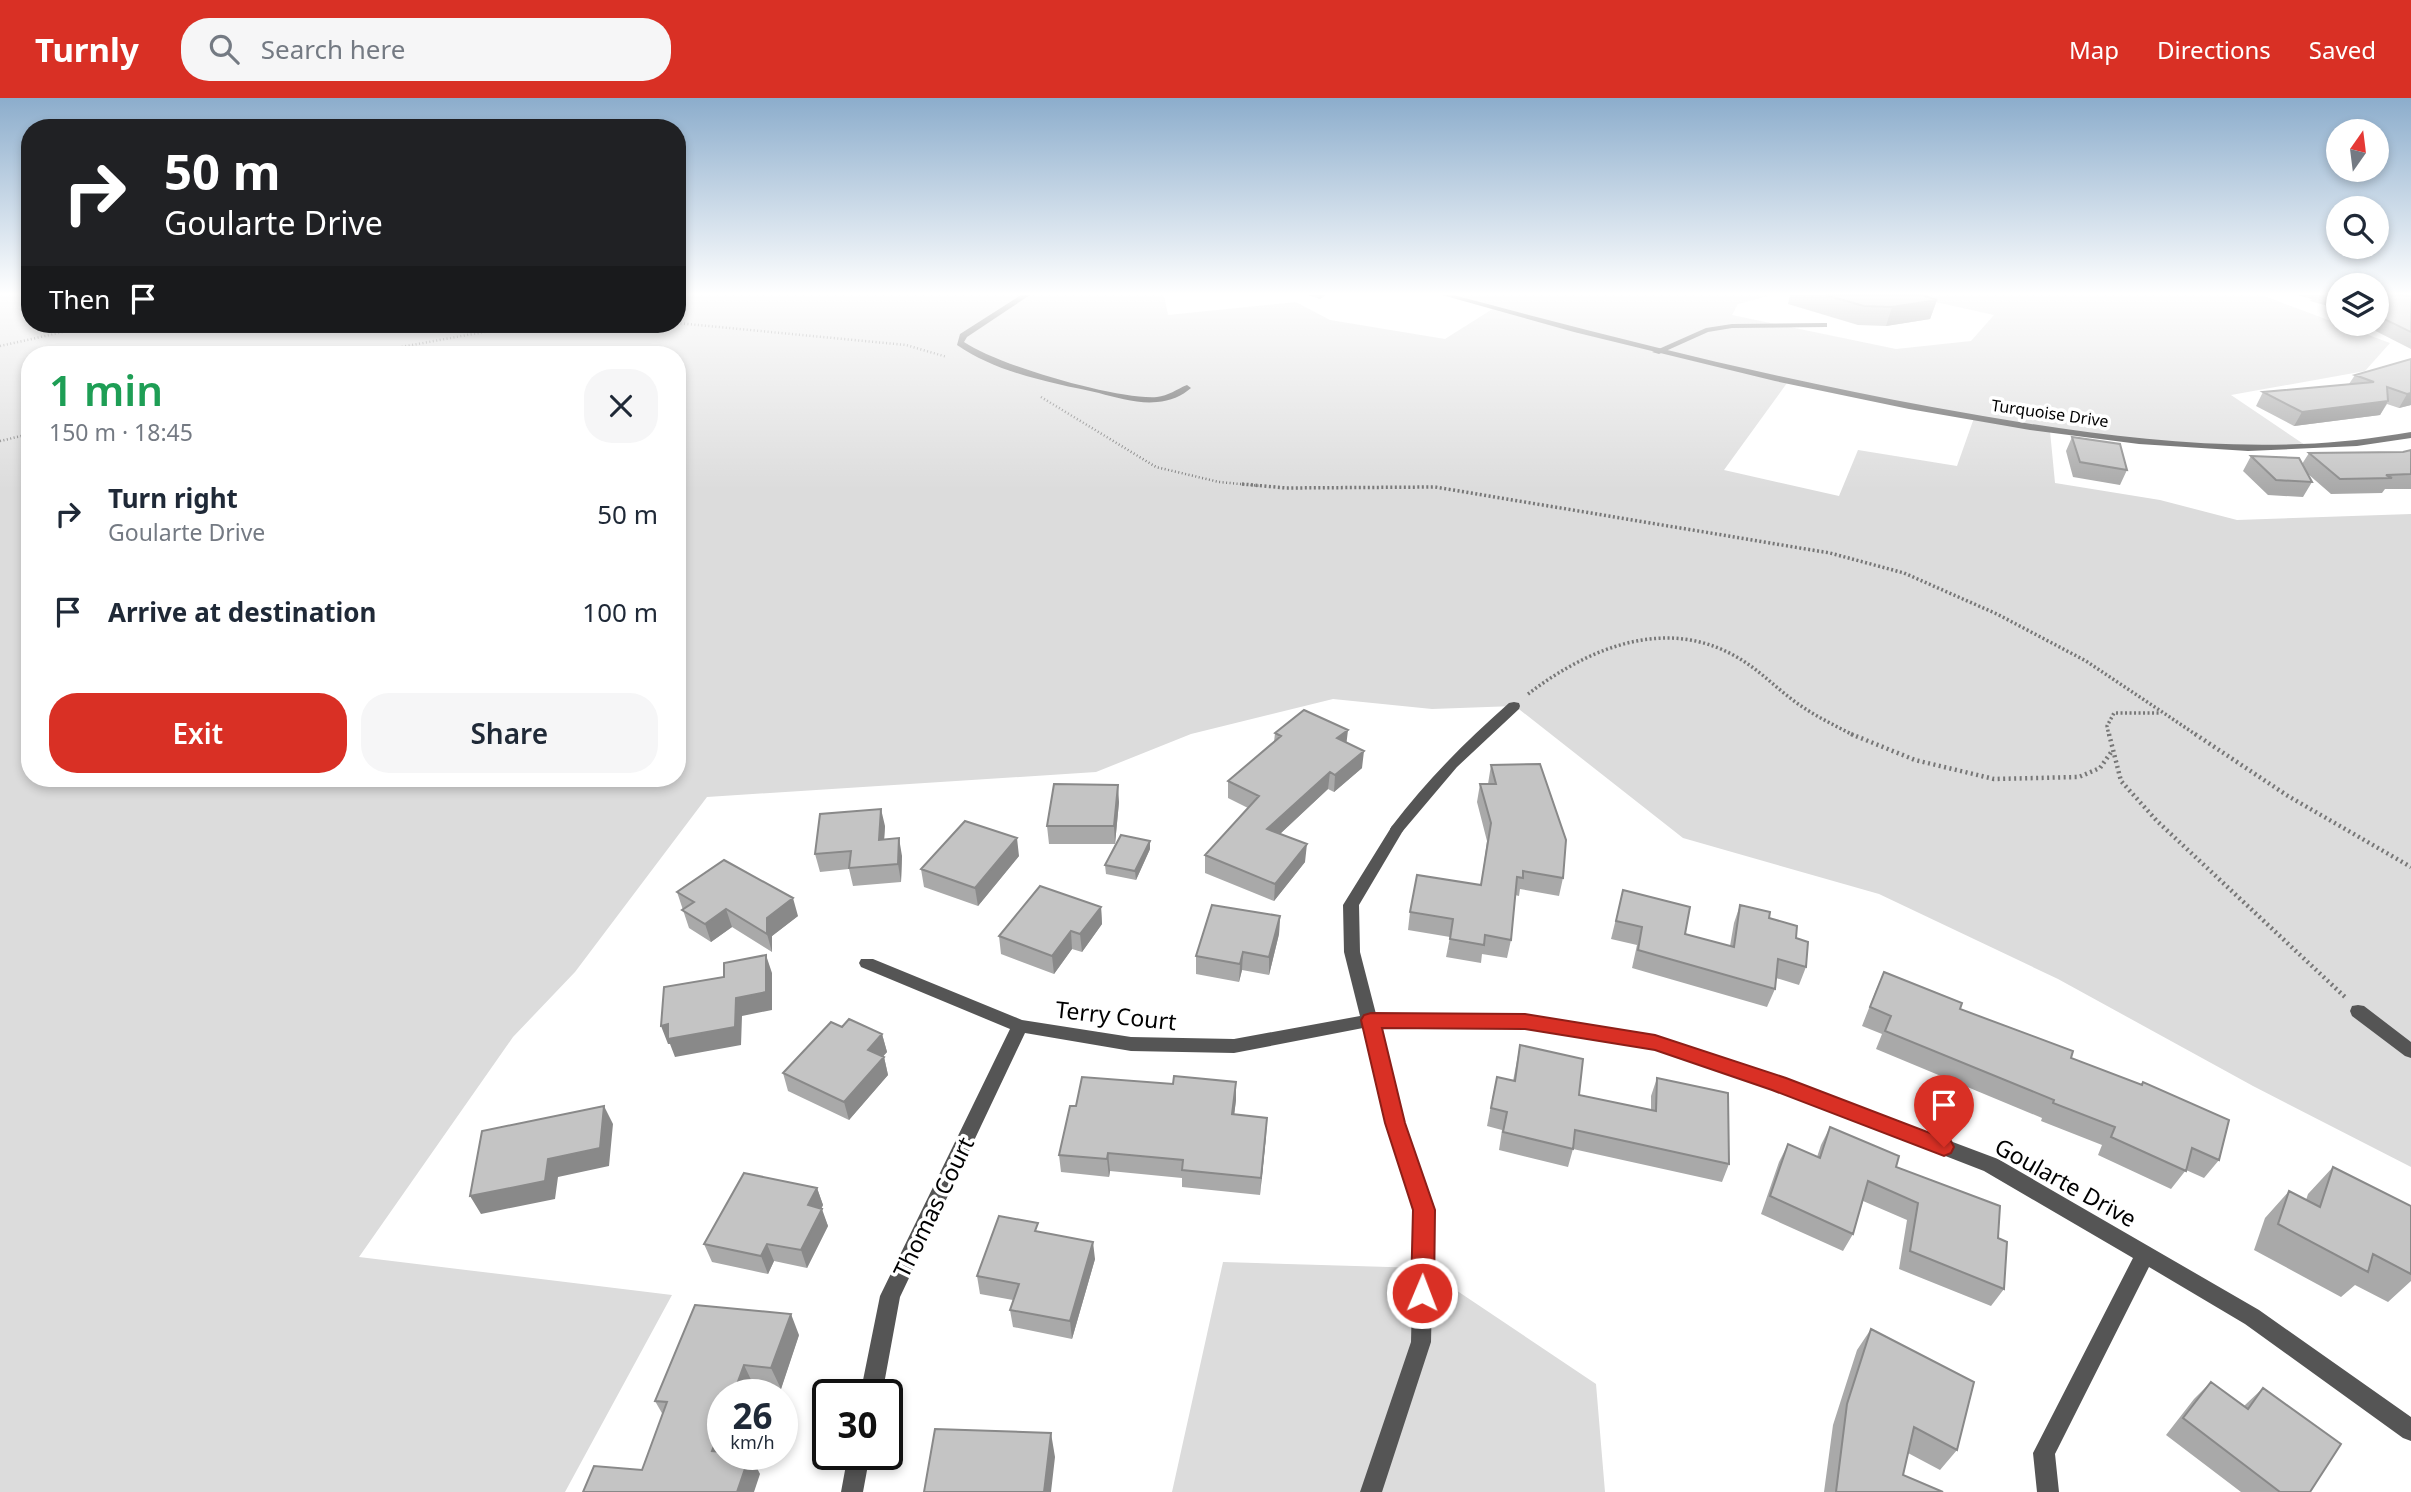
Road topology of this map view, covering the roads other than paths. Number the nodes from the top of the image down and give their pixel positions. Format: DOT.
graph roads {
  1 [pos="993,360"];
  2 [pos="1690,360"];
  3 [pos="1187,388"];
  4 [pos="2411,435"];
  5 [pos="1514,706"];
  6 [pos="867,963"];
  7 [pos="2358,1010"];
  8 [pos="1371,1020"];
  9 [pos="1020,1026"];
  10 [pos="2411,1051"];
  11 [pos="2145,1255"];
  12 [pos="874,1379"];
  13 [pos="2411,1430"];
  14 [pos="856,1470"];
  15 [pos="852,1492"];
  16 [pos="1371,1492"];
  17 [pos="2048,1492"];
  1 -- 3 [label="street"];
  2 -- 4 [label="street, Turquoise Drive"];
  5 -- 8 [label="street"];
  6 -- 9 [label="street, Terry Court"];
  7 -- 10 [label="street"];
  8 -- 9 [label="street, Terry Court"];
  8 -- 11 [label="street, Goularte Drive"];
  8 -- 16 [label="street"];
  9 -- 12 [label="street, Thomas Court"];
  11 -- 13 [label="street, Goularte Drive"];
  11 -- 17 [label="street"];
  14 -- 15 [label="street"];
}
